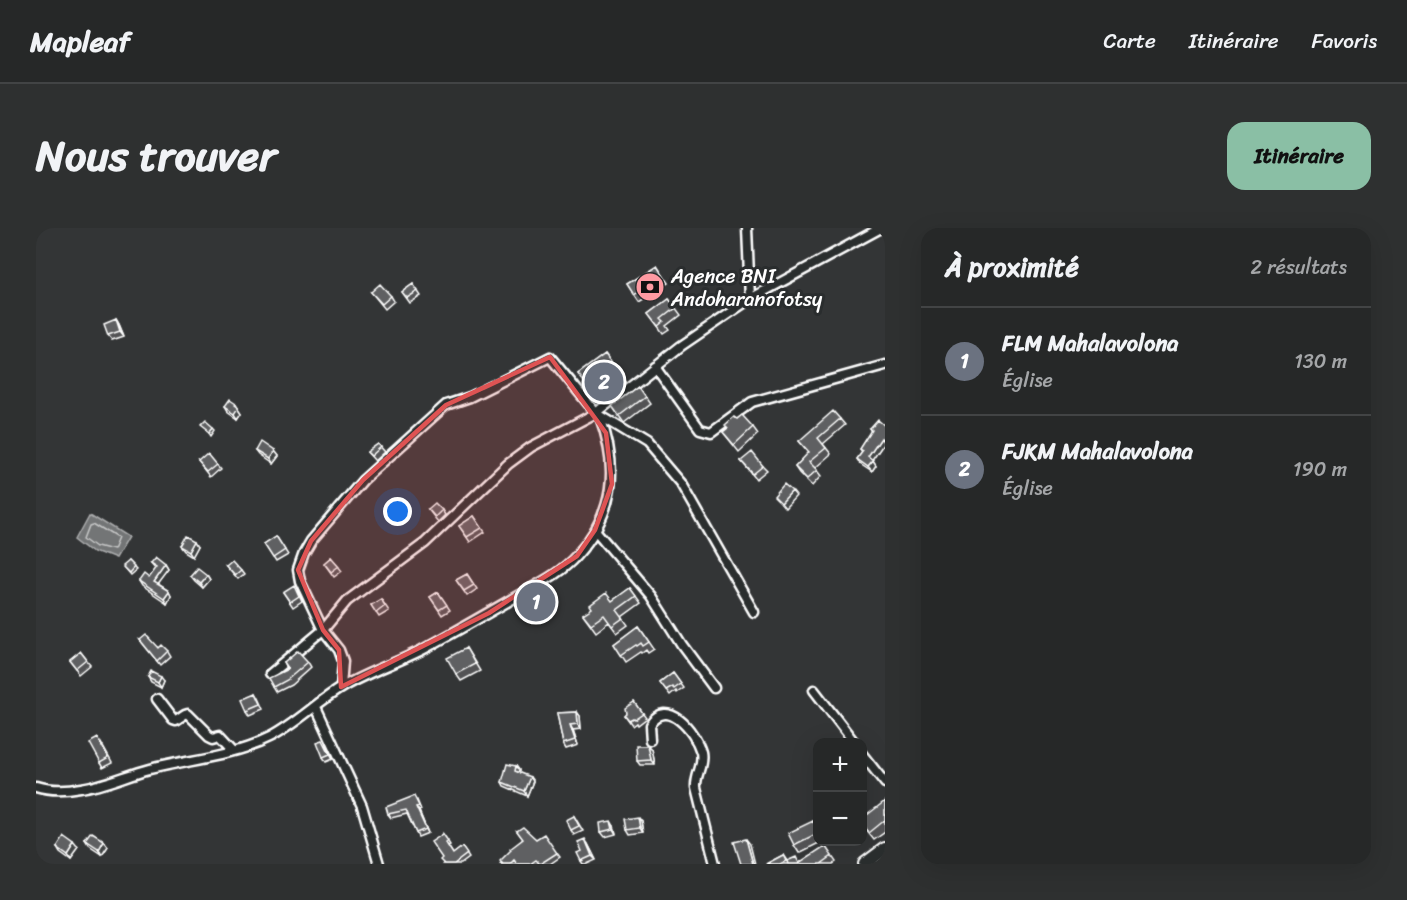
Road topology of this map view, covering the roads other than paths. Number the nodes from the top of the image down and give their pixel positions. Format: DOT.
graph roads {
  1 [pos="747,228"];
  2 [pos="882,228"];
  3 [pos="750,299"];
  4 [pos="885,365"];
  5 [pos="655,366"];
  6 [pos="598,415"];
  7 [pos="595,530"];
  8 [pos="754,612"];
  9 [pos="323,630"];
  10 [pos="270,675"];
  11 [pos="341,687"];
  12 [pos="714,688"];
  13 [pos="814,690"];
  14 [pos="157,699"];
  15 [pos="316,707"];
  16 [pos="851,738"];
  17 [pos="650,739"];
  18 [pos="234,750"];
  19 [pos="867,760"];
  20 [pos="885,783"];
  21 [pos="36,788"];
  22 [pos="885,849"];
  23 [pos="379,864"];
  24 [pos="715,864"];
  25 [pos="865,864"];
  1 -- 3 [label="street"];
  2 -- 3 [label="street"];
  3 -- 5 [label="street"];
  4 -- 5 [label="street"];
  5 -- 6 [label="street"];
  6 -- 7 [label="street"];
  6 -- 8 [label="street"];
  6 -- 9 [label="street"];
  6 -- 9 [label="street"];
  7 -- 11 [label="street"];
  7 -- 12 [label="street"];
  9 -- 10 [label="street"];
  9 -- 11 [label="street"];
  11 -- 15 [label="street"];
  13 -- 16 [label="street"];
  14 -- 18 [label="street"];
  15 -- 18 [label="street"];
  15 -- 23 [label="street"];
  17 -- 24 [label="street"];
  18 -- 21 [label="street"];
  19 -- 20 [label="street"];
  22 -- 25 [label="main road"];
}
